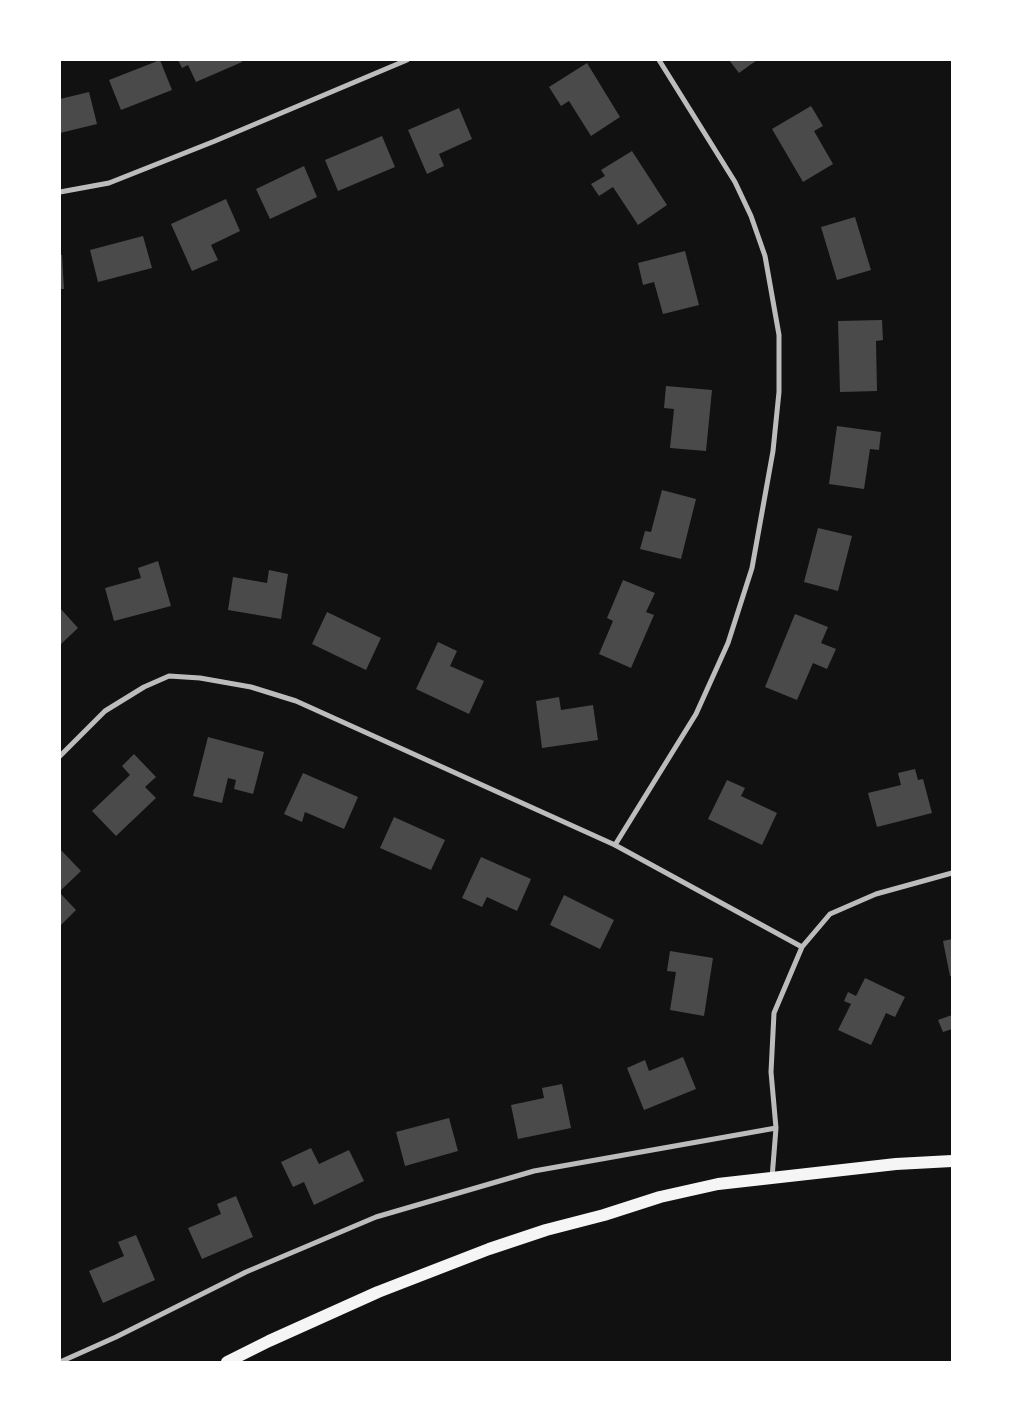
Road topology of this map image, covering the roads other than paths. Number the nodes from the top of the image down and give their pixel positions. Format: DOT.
graph roads {
  1 [pos="407,60"];
  2 [pos="659,60"];
  3 [pos="60,192"];
  4 [pos="60,756"];
  5 [pos="614,845"];
  6 [pos="952,874"];
  7 [pos="802,947"];
  8 [pos="776,1128"];
  9 [pos="952,1161"];
  10 [pos="772,1178"];
  11 [pos="60,1362"];
  12 [pos="227,1362"];
  1 -- 3 [label="street"];
  2 -- 5 [label="street"];
  4 -- 5 [label="street"];
  5 -- 7 [label="street"];
  6 -- 7 [label="street"];
  7 -- 8 [label="street"];
  8 -- 10 [label="street"];
  8 -- 11 [label="street"];
  9 -- 10 [label="main road"];
  10 -- 12 [label="main road"];
}
